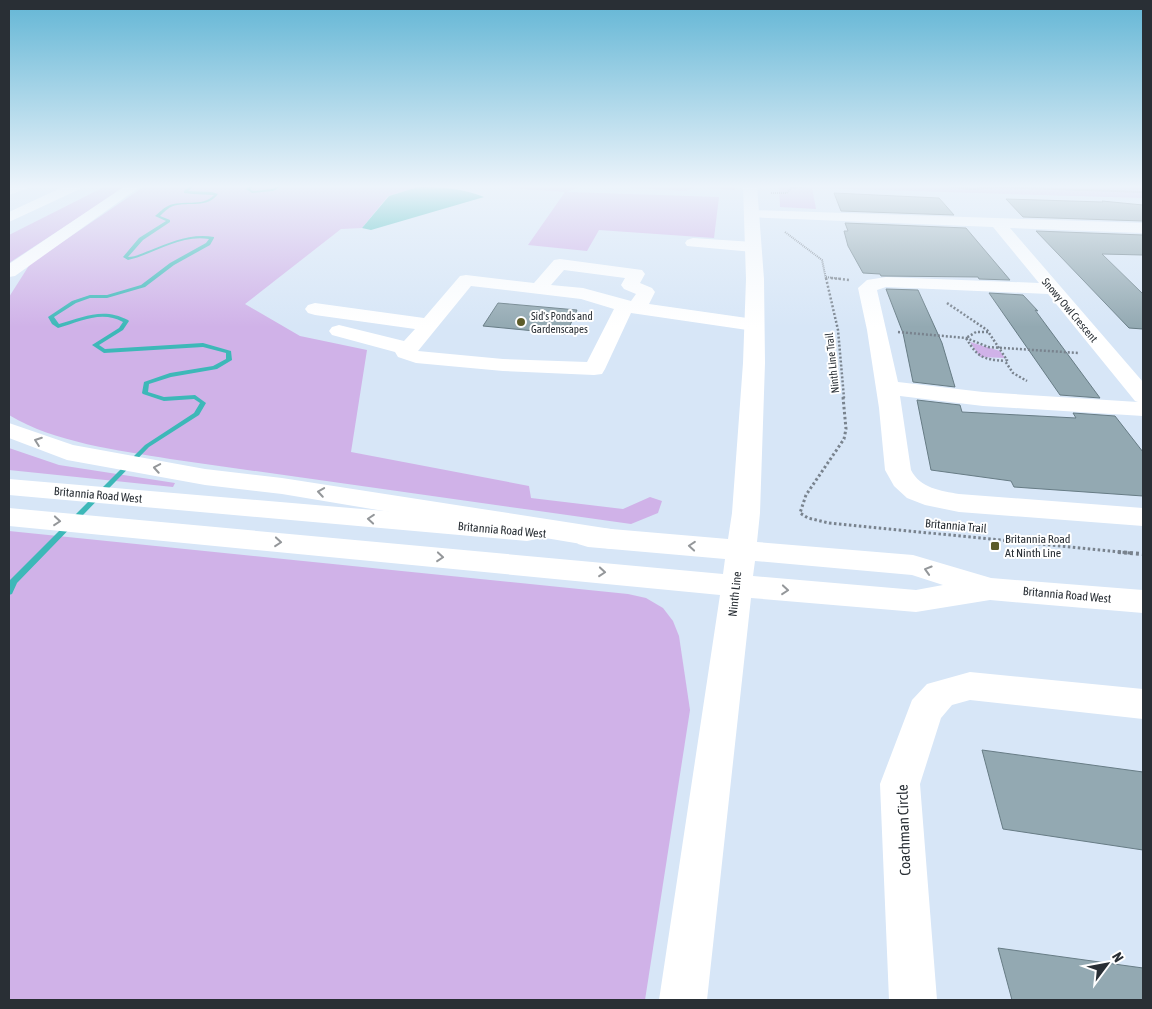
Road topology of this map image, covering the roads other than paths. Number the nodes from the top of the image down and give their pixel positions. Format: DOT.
graph roads {
  1 [pos="66,233"];
  2 [pos="752,233"];
  3 [pos="1006,233"];
  4 [pos="693,243"];
  5 [pos="753,247"];
  6 [pos="604,270"];
  7 [pos="9,272"];
  8 [pos="539,288"];
  9 [pos="1052,289"];
  10 [pos="583,294"];
  11 [pos="631,307"];
  12 [pos="315,309"];
  13 [pos="754,324"];
  14 [pos="429,325"];
  15 [pos="339,330"];
  16 [pos="408,349"];
  17 [pos="888,388"];
  18 [pos="1143,396"];
  19 [pos="1143,409"];
  20 [pos="9,430"];
  21 [pos="11,488"];
  22 [pos="9,517"];
  23 [pos="1143,517"];
  24 [pos="611,539"];
  25 [pos="738,568"];
  26 [pos="1143,602"];
  27 [pos="1143,704"];
  28 [pos="683,1000"];
  29 [pos="913,1000"];
  1 -- 7 [label="main road"];
  2 -- 5 [label="main road, Ninth Line"];
  3 -- 9 [label="main road, Snowy Owl Crescent"];
  4 -- 5 [label="main road"];
  5 -- 13 [label="main road, Ninth Line"];
  6 -- 8 [label="main road"];
  6 -- 10 [label="main road"];
  6 -- 11 [label="main road"];
  8 -- 10 [label="main road"];
  8 -- 14 [label="main road"];
  9 -- 17 [label="main road"];
  9 -- 18 [label="main road, Snowy Owl Crescent"];
  10 -- 11 [label="main road"];
  11 -- 13 [label="main road"];
  11 -- 16 [label="main road"];
  12 -- 14 [label="main road"];
  13 -- 25 [label="main road, Ninth Line"];
  14 -- 16 [label="main road"];
  15 -- 16 [label="main road"];
  17 -- 19 [label="main road"];
  17 -- 23 [label="main road"];
  24 -- 20 [label="main road, one-way"];
  24 -- 21 [label="main road, Britannia Road West, one-way"];
  22 -- 25 [label="main road, Britannia Road West, one-way"];
  25 -- 24 [label="main road, Britannia Road West, one-way"];
  25 -- 26 [label="main road, Britannia Road West"];
  25 -- 28 [label="main road, Ninth Line"];
  27 -- 29 [label="main road, Coachman Circle"];
}
